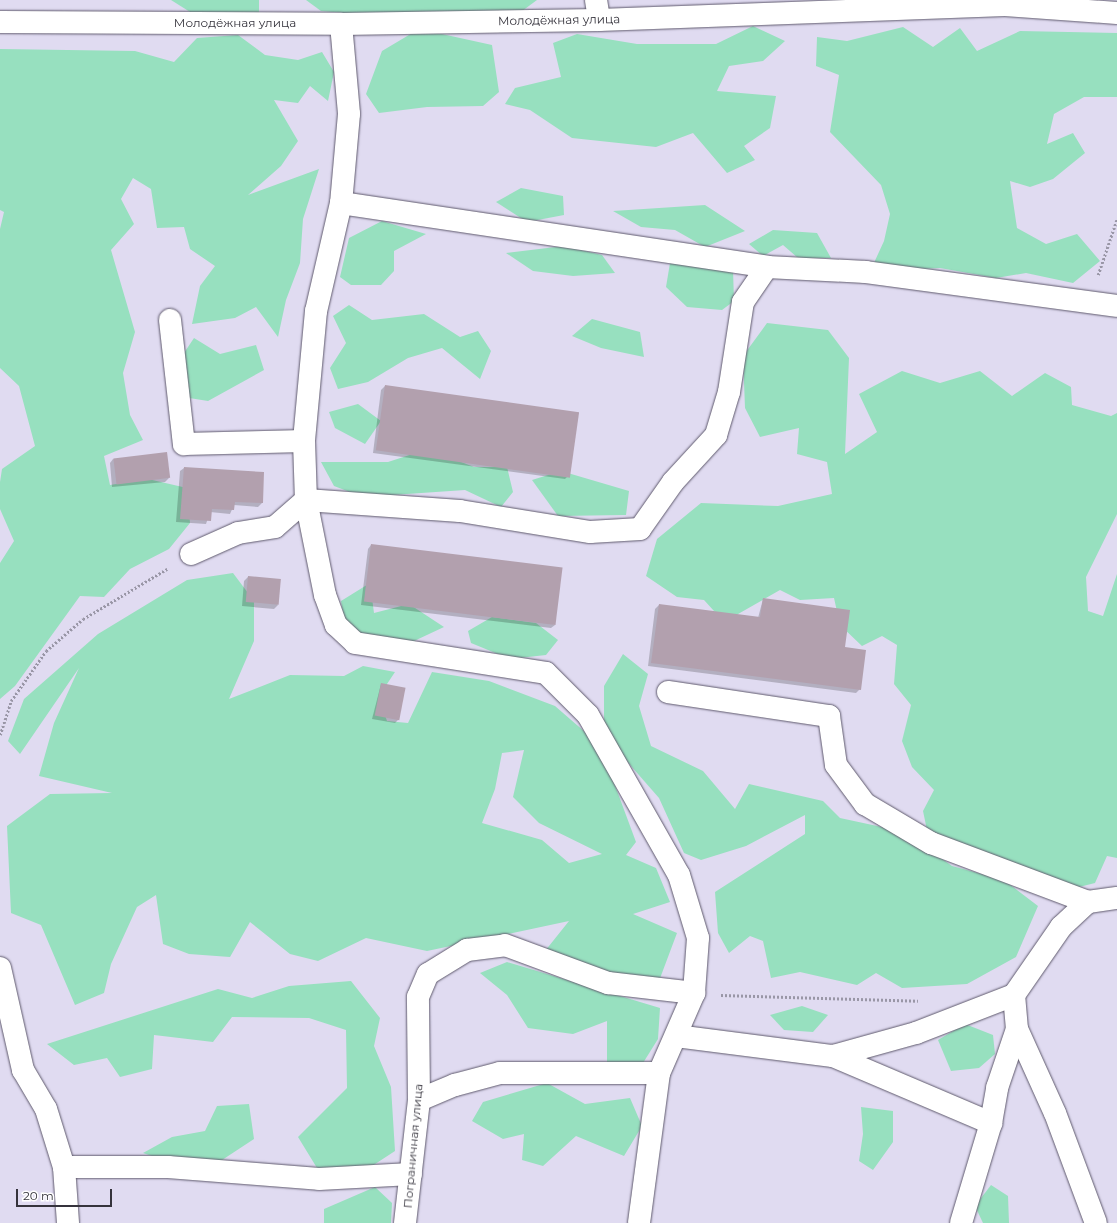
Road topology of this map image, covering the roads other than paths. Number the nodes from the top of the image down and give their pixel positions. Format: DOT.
graph roads {
  1 [pos="1005,2"];
  2 [pos="597,10"];
  3 [pos="1117,13"];
  4 [pos="0,22"];
  5 [pos="341,24"];
  6 [pos="341,203"];
  7 [pos="767,267"];
  8 [pos="1117,306"];
  9 [pos="170,320"];
  10 [pos="304,441"];
  11 [pos="306,500"];
  12 [pos="191,554"];
  13 [pos="668,692"];
  14 [pos="1117,898"];
  15 [pos="1088,902"];
  16 [pos="0,968"];
  17 [pos="694,993"];
  18 [pos="1014,995"];
  19 [pos="1017,1029"];
  20 [pos="676,1036"];
  21 [pos="833,1056"];
  22 [pos="660,1072"];
  23 [pos="419,1100"];
  24 [pos="990,1123"];
  25 [pos="64,1167"];
  26 [pos="411,1174"];
  27 [pos="68,1223"];
  28 [pos="405,1223"];
  29 [pos="639,1223"];
  30 [pos="961,1223"];
  31 [pos="1096,1223"];
  1 -- 2 [label="street, Молодёжная улица"];
  1 -- 3 [label="street, Молодёжная улица"];
  2 -- 5 [label="street, Молодёжная улица"];
  4 -- 5 [label="street, Молодёжная улица"];
  5 -- 6 [label="street"];
  6 -- 7 [label="street"];
  6 -- 10 [label="street"];
  7 -- 8 [label="street"];
  7 -- 11 [label="street"];
  9 -- 10 [label="street"];
  10 -- 11 [label="street"];
  11 -- 12 [label="street"];
  11 -- 17 [label="street"];
  13 -- 15 [label="street"];
  14 -- 15 [label="street"];
  15 -- 18 [label="street"];
  16 -- 25 [label="street"];
  17 -- 20 [label="street"];
  17 -- 23 [label="street, Пограничная улица"];
  18 -- 19 [label="street"];
  18 -- 21 [label="street"];
  19 -- 24 [label="street"];
  19 -- 31 [label="street"];
  20 -- 21 [label="street"];
  20 -- 22 [label="street"];
  21 -- 24 [label="street"];
  22 -- 23 [label="street"];
  22 -- 29 [label="street"];
  23 -- 26 [label="street, Пограничная улица"];
  24 -- 30 [label="street"];
  25 -- 26 [label="street"];
  25 -- 27 [label="street"];
  26 -- 28 [label="street, Пограничная улица"];
}
